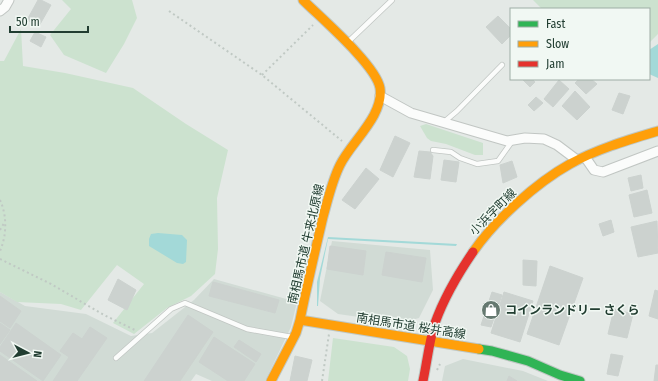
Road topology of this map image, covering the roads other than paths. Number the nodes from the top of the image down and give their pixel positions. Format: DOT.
graph roads {
  1 [pos="9,0"];
  2 [pos="304,0"];
  3 [pos="392,0"];
  4 [pos="0,11"];
  5 [pos="347,43"];
  6 [pos="502,65"];
  7 [pos="380,96"];
  8 [pos="444,122"];
  9 [pos="658,131"];
  10 [pos="513,140"];
  11 [pos="433,150"];
  12 [pos="658,151"];
  13 [pos="581,158"];
  14 [pos="300,320"];
  15 [pos="293,338"];
  16 [pos="431,341"];
  17 [pos="116,358"];
  18 [pos="271,381"];
  19 [pos="423,381"];
  20 [pos="580,381"];
  1 -- 4 [label="street"];
  2 -- 5 [label="street"];
  3 -- 5 [label="lane"];
  5 -- 7 [label="street"];
  6 -- 8 [label="lane"];
  7 -- 8 [label="street"];
  7 -- 14 [label="street, 南相馬市道 牛来北原線"];
  8 -- 10 [label="street"];
  9 -- 13 [label="street, 小浜字町線"];
  10 -- 11 [label="lane"];
  10 -- 13 [label="street"];
  12 -- 13 [label="street"];
  13 -- 16 [label="street, 小浜字町線"];
  14 -- 15 [label="street"];
  14 -- 16 [label="street, 南相馬市道 桜井高線"];
  15 -- 17 [label="lane"];
  15 -- 18 [label="street"];
  16 -- 19 [label="street, 小浜字町線"];
  16 -- 20 [label="street, 南相馬市道 桜井高線"];
}
